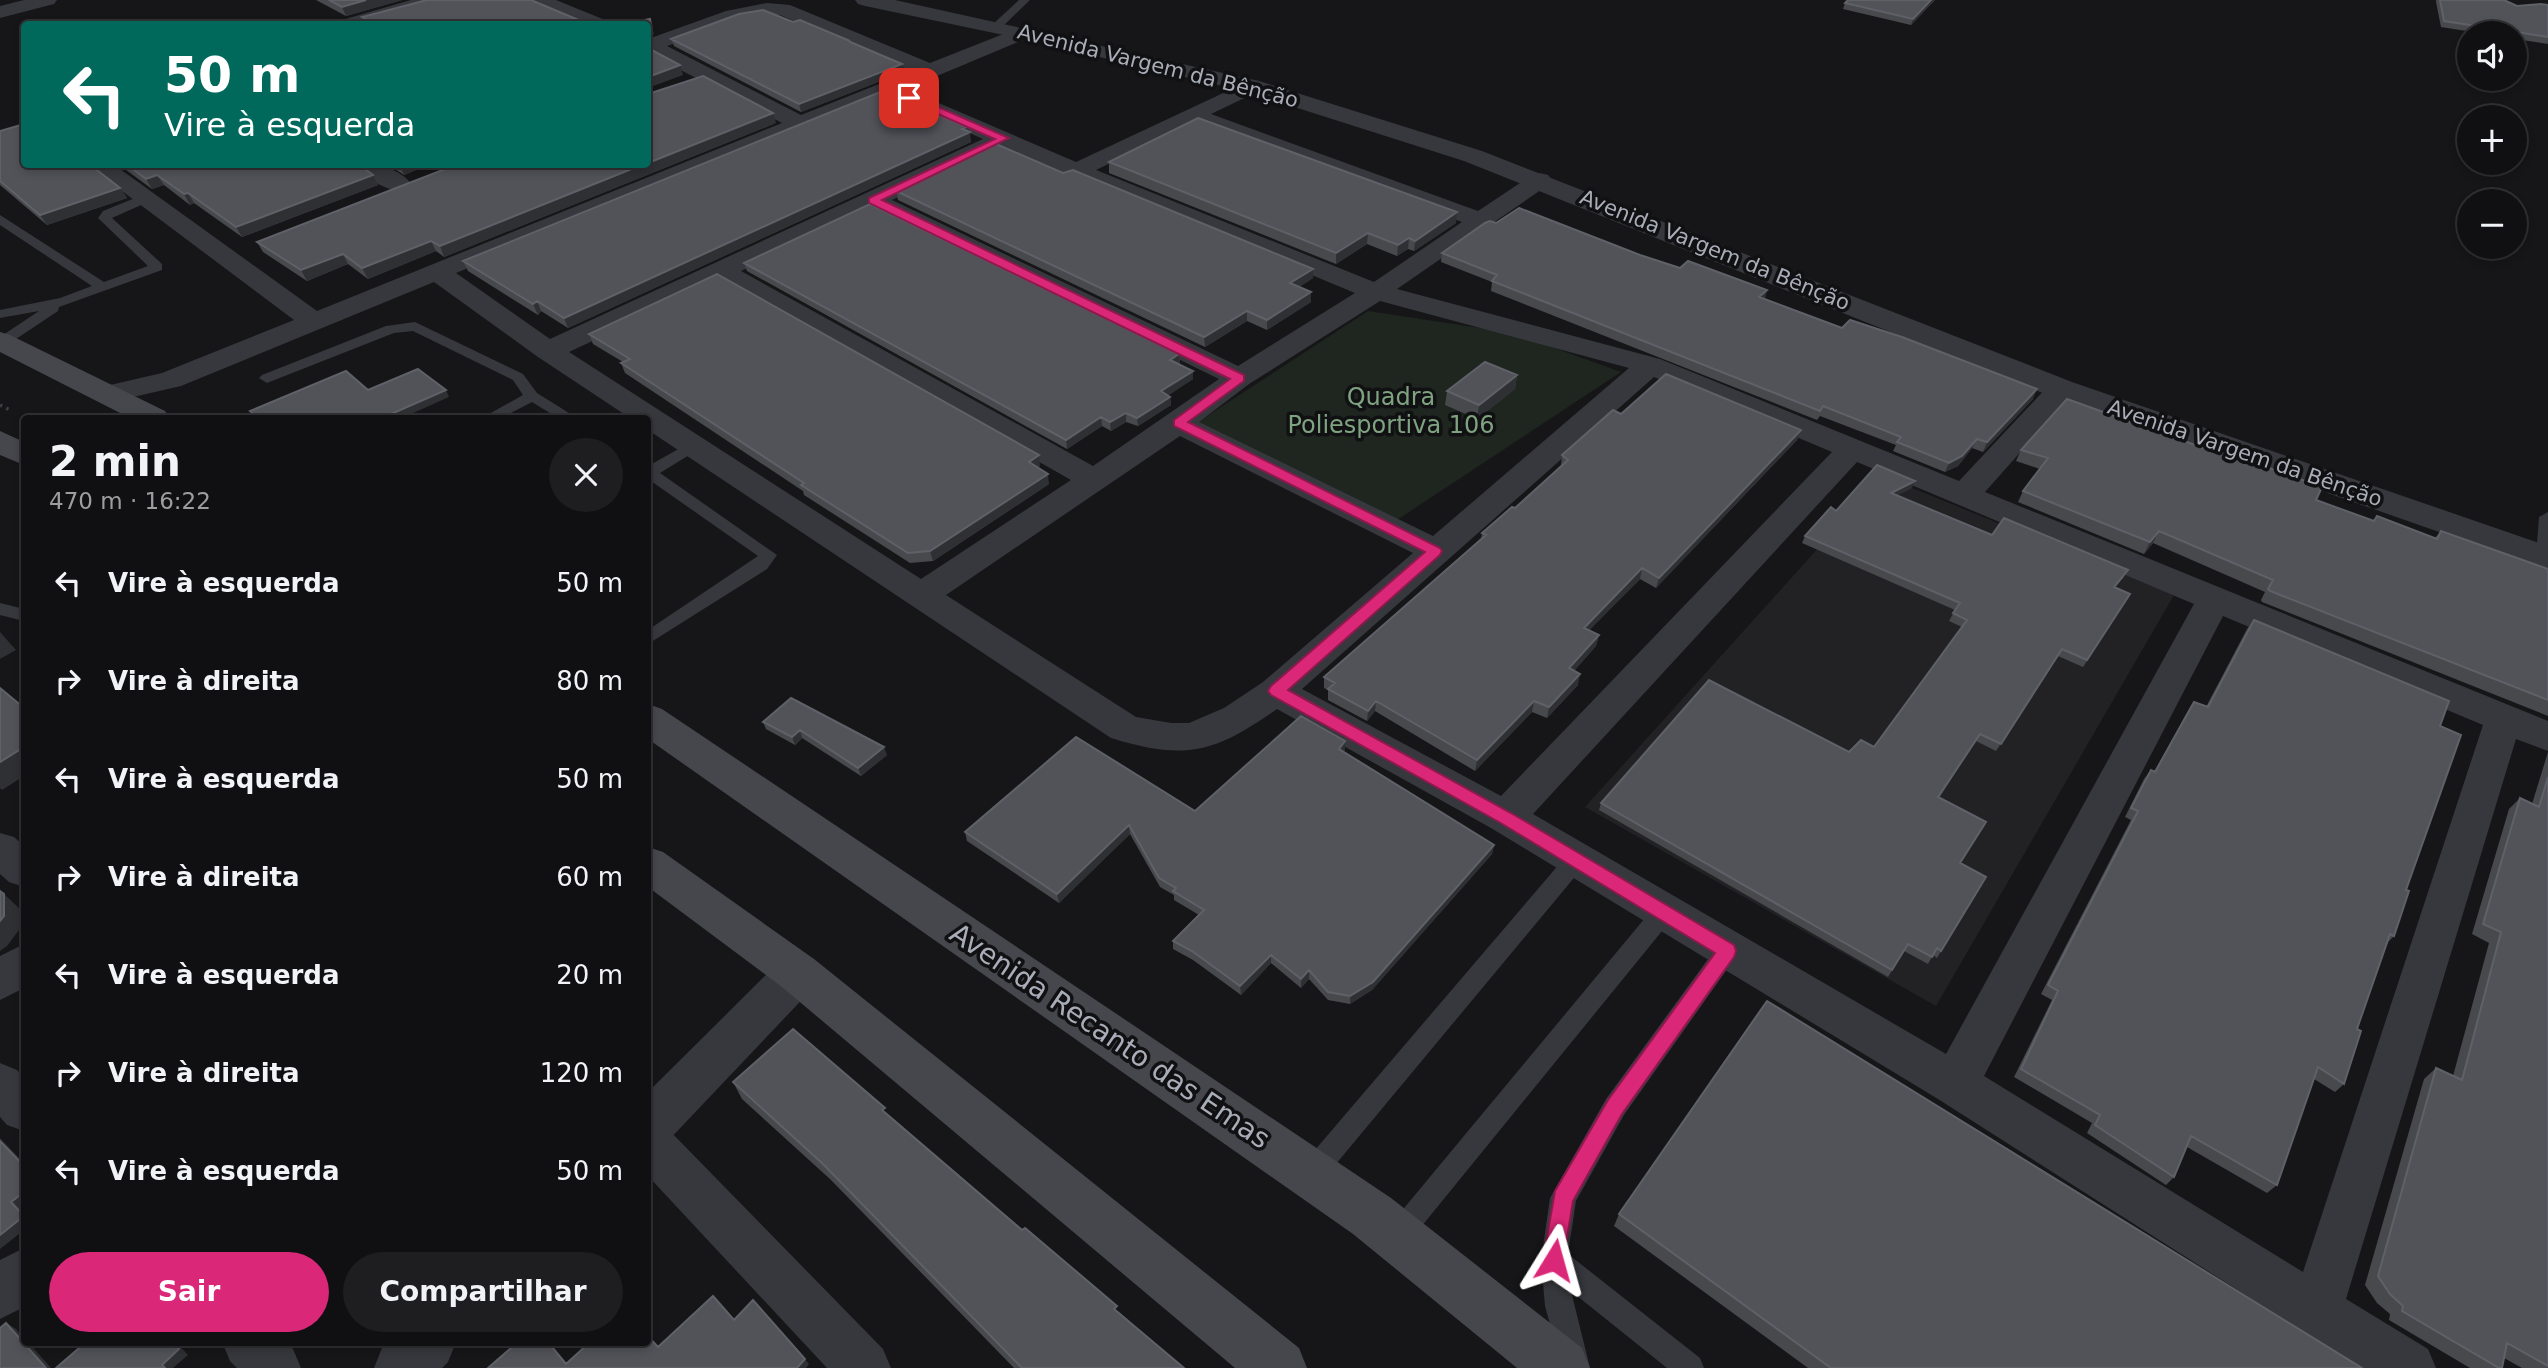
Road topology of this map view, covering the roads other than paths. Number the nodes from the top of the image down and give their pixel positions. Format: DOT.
graph roads {
  1 [pos="47,0"];
  2 [pos="432,0"];
  3 [pos="539,0"];
  4 [pos="865,0"];
  5 [pos="1025,0"];
  6 [pos="0,12"];
  7 [pos="367,21"];
  8 [pos="591,21"];
  9 [pos="996,27"];
  10 [pos="1024,33"];
  11 [pos="651,45"];
  12 [pos="651,48"];
  13 [pos="928,70"];
  14 [pos="706,76"];
  15 [pos="683,84"];
  16 [pos="1251,86"];
  17 [pos="886,88"];
  18 [pos="1193,115"];
  19 [pos="799,123"];
  20 [pos="1004,138"];
  21 [pos="103,168"];
  22 [pos="371,168"];
  23 [pos="1076,171"];
  24 [pos="425,178"];
  25 [pos="1540,180"];
  26 [pos="401,186"];
  27 [pos="376,196"];
  28 [pos="145,198"];
  29 [pos="873,200"];
  30 [pos="0,219"];
  31 [pos="1480,220"];
  32 [pos="251,245"];
  33 [pos="226,255"];
  34 [pos="719,269"];
  35 [pos="437,272"];
  36 [pos="102,287"];
  37 [pos="1376,292"];
  38 [pos="63,302"];
  39 [pos="315,321"];
  40 [pos="1,332"];
  41 [pos="548,351"];
  42 [pos="1650,365"];
  43 [pos="267,378"];
  44 [pos="1239,378"];
  45 [pos="171,380"];
  46 [pos="2061,389"];
  47 [pos="107,394"];
  48 [pos="532,396"];
  49 [pos="148,414"];
  50 [pos="496,415"];
  51 [pos="564,415"];
  52 [pos="646,415"];
  53 [pos="651,418"];
  54 [pos="1178,423"];
  55 [pos="0,442"];
  56 [pos="693,446"];
  57 [pos="1853,449"];
  58 [pos="21,454"];
  59 [pos="651,470"];
  60 [pos="651,474"];
  61 [pos="1093,479"];
  62 [pos="1965,494"];
  63 [pos="2548,517"];
  64 [pos="1434,551"];
  65 [pos="2546,558"];
  66 [pos="922,596"];
  67 [pos="2215,598"];
  68 [pos="0,609"];
  69 [pos="21,614"];
  70 [pos="651,636"];
  71 [pos="1276,691"];
  72 [pos="2504,718"];
  73 [pos="651,721"];
  74 [pos="2548,737"];
  75 [pos="1505,817"];
  76 [pos="0,849"];
  77 [pos="1575,861"];
  78 [pos="651,866"];
  79 [pos="21,867"];
  80 [pos="1663,913"];
  81 [pos="1727,951"];
  82 [pos="21,965"];
  83 [pos="798,973"];
  84 [pos="0,981"];
  85 [pos="1955,1084"];
  86 [pos="0,1085"];
  87 [pos="21,1107"];
  88 [pos="651,1123"];
  89 [pos="651,1145"];
  90 [pos="1311,1174"];
  91 [pos="1398,1236"];
  92 [pos="1554,1260"];
  93 [pos="21,1276"];
  94 [pos="0,1293"];
  95 [pos="2316,1312"];
  96 [pos="254,1346"];
  97 [pos="424,1346"];
  98 [pos="274,1368"];
  99 [pos="402,1368"];
  100 [pos="864,1368"];
  101 [pos="1279,1368"];
  102 [pos="1562,1368"];
  103 [pos="1576,1368"];
  104 [pos="1690,1368"];
  105 [pos="2409,1368"];
  1 -- 6 [label="street"];
  2 -- 7 [label="street"];
  3 -- 8 [label="street"];
  4 -- 9 [label="street, Avenida Vargem da Bênção"];
  5 -- 9 [label="lane"];
  9 -- 10 [label="street, Avenida Vargem da Bênção"];
  10 -- 13 [label="street"];
  10 -- 16 [label="street, Avenida Vargem da Bênção"];
  11 -- 13 [label="street"];
  12 -- 14 [label="street"];
  13 -- 17 [label="street"];
  14 -- 15 [label="street"];
  14 -- 19 [label="street"];
  16 -- 18 [label="street"];
  16 -- 25 [label="street, Avenida Vargem da Bênção"];
  17 -- 19 [label="street"];
  17 -- 20 [label="street"];
  18 -- 23 [label="street"];
  18 -- 31 [label="street"];
  19 -- 35 [label="street"];
  20 -- 23 [label="street"];
  20 -- 29 [label="street"];
  21 -- 28 [label="street"];
  22 -- 26 [label="street"];
  23 -- 37 [label="street"];
  24 -- 26 [label="street"];
  25 -- 31 [label="street"];
  25 -- 46 [label="street, Avenida Vargem da Bênção"];
  26 -- 27 [label="street"];
  28 -- 33 [label="street"];
  28 -- 36 [label="lane"];
  29 -- 34 [label="street"];
  29 -- 44 [label="street"];
  30 -- 36 [label="lane"];
  31 -- 37 [label="street"];
  32 -- 33 [label="street"];
  33 -- 39 [label="street"];
  34 -- 41 [label="street"];
  34 -- 61 [label="street"];
  35 -- 39 [label="street"];
  35 -- 41 [label="street"];
  36 -- 38 [label="lane"];
  37 -- 42 [label="street"];
  37 -- 44 [label="street"];
  38 -- 40 [label="lane"];
  38 -- 40 [label="lane"];
  39 -- 45 [label="street"];
  40 -- 47 [label="main road"];
  41 -- 52 [label="street"];
  42 -- 57 [label="street"];
  42 -- 64 [label="street"];
  43 -- 48 [label="lane"];
  44 -- 54 [label="street"];
  45 -- 47 [label="street"];
  45 -- 49 [label="street"];
  46 -- 62 [label="street"];
  46 -- 65 [label="street, Avenida Vargem da Bênção"];
  47 -- 49 [label="main road"];
  48 -- 50 [label="lane"];
  48 -- 51 [label="lane"];
  53 -- 56 [label="street"];
  54 -- 61 [label="street"];
  54 -- 64 [label="street"];
  55 -- 58 [label="main road"];
  56 -- 59 [label="lane"];
  56 -- 66 [label="street"];
  57 -- 62 [label="street"];
  57 -- 75 [label="street"];
  60 -- 70 [label="lane"];
  61 -- 66 [label="street"];
  62 -- 67 [label="street"];
  63 -- 65 [label="lane"];
  64 -- 71 [label="street"];
  66 -- 71 [label="street"];
  67 -- 72 [label="street"];
  67 -- 85 [label="street"];
  68 -- 69 [label="lane"];
  71 -- 75 [label="street"];
  72 -- 74 [label="street"];
  72 -- 95 [label="street"];
  73 -- 90 [label="main road, Avenida Recanto das Emas"];
  75 -- 77 [label="street"];
  76 -- 79 [label="street"];
  77 -- 80 [label="street"];
  77 -- 90 [label="lane"];
  78 -- 83 [label="main road"];
  80 -- 81 [label="street"];
  80 -- 91 [label="lane"];
  81 -- 85 [label="street"];
  81 -- 92 [label="lane"];
  82 -- 84 [label="street"];
  83 -- 88 [label="street"];
  83 -- 101 [label="main road"];
  85 -- 95 [label="street"];
  86 -- 87 [label="street"];
  89 -- 100 [label="street"];
  90 -- 91 [label="main road, Avenida Recanto das Emas"];
  91 -- 102 [label="main road, Avenida Recanto das Emas"];
  92 -- 103 [label="lane"];
  92 -- 104 [label="lane"];
  93 -- 94 [label="street"];
  95 -- 105 [label="street"];
  96 -- 98 [label="street"];
  97 -- 99 [label="street"];
}
